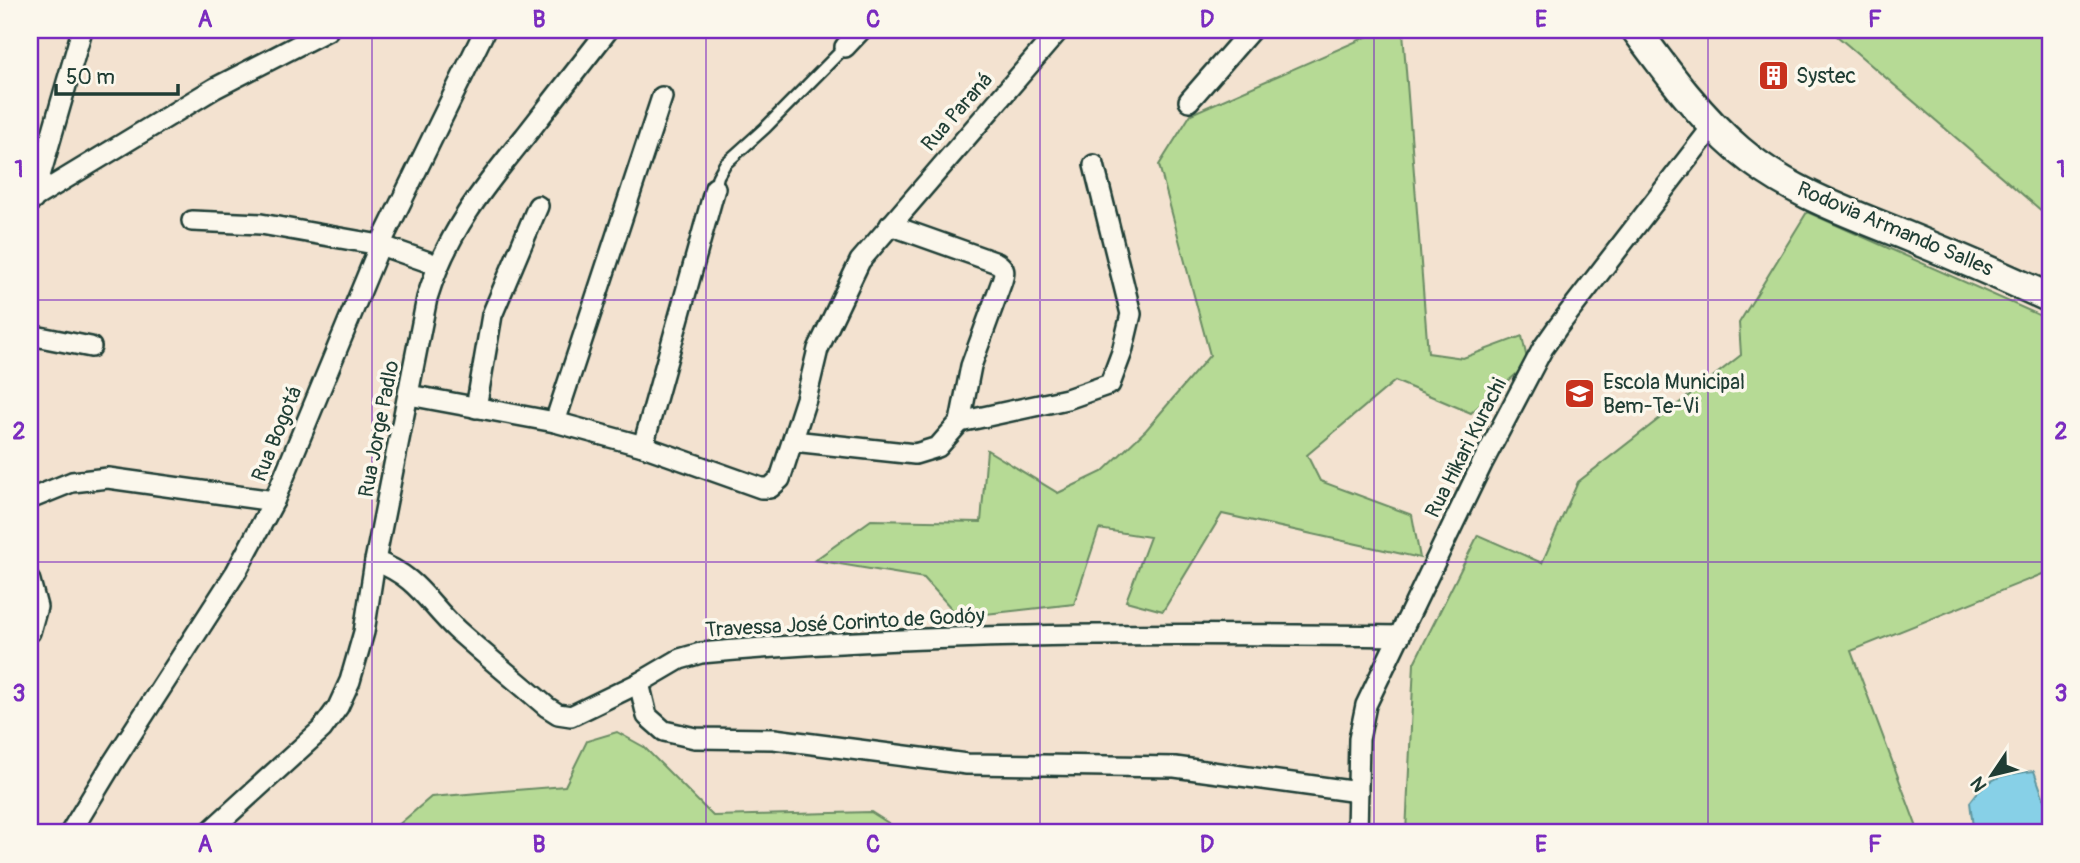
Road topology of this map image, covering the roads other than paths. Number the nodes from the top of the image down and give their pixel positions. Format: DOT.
graph roads {
  1 [pos="82,30"];
  2 [pos="328,30"];
  3 [pos="485,30"];
  4 [pos="608,30"];
  5 [pos="861,30"];
  6 [pos="1059,30"];
  7 [pos="1251,30"];
  8 [pos="1636,30"];
  9 [pos="845,47"];
  10 [pos="662,97"];
  11 [pos="1189,102"];
  12 [pos="1713,126"];
  13 [pos="1094,165"];
  14 [pos="715,188"];
  15 [pos="32,200"];
  16 [pos="538,206"];
  17 [pos="192,221"];
  18 [pos="890,225"];
  19 [pos="380,245"];
  20 [pos="437,265"];
  21 [pos="2050,298"];
  22 [pos="30,335"];
  23 [pos="91,347"];
  24 [pos="409,396"];
  25 [pos="476,408"];
  26 [pos="555,422"];
  27 [pos="960,422"];
  28 [pos="793,441"];
  29 [pos="643,446"];
  30 [pos="30,499"];
  31 [pos="274,501"];
  32 [pos="375,561"];
  33 [pos="30,581"];
  34 [pos="30,632"];
  35 [pos="1400,636"];
  36 [pos="639,683"];
  37 [pos="1358,792"];
  38 [pos="70,833"];
  39 [pos="208,833"];
  40 [pos="1357,833"];
  1 -- 15 [label="street"];
  2 -- 15 [label="street"];
  3 -- 19 [label="street, Rua Bogotá"];
  4 -- 20 [label="street, Rua Jorge Padlo"];
  5 -- 9 [label="street"];
  6 -- 18 [label="street, Rua Paraná"];
  7 -- 11 [label="street"];
  8 -- 12 [label="main road, Rodovia Armando Salles"];
  9 -- 14 [label="lane"];
  10 -- 26 [label="street"];
  12 -- 21 [label="main road, Rodovia Armando Salles"];
  12 -- 35 [label="street, Rua Hikari Kurachi"];
  13 -- 27 [label="street"];
  14 -- 29 [label="street"];
  16 -- 25 [label="street"];
  17 -- 19 [label="street"];
  18 -- 27 [label="street"];
  18 -- 28 [label="street, Rua Paraná"];
  19 -- 20 [label="street"];
  19 -- 31 [label="street, Rua Bogotá"];
  20 -- 24 [label="street, Rua Jorge Padlo"];
  22 -- 23 [label="street"];
  24 -- 25 [label="street"];
  24 -- 32 [label="street, Rua Jorge Padlo"];
  25 -- 26 [label="street"];
  26 -- 29 [label="street"];
  27 -- 28 [label="street"];
  28 -- 29 [label="street, Rua Paraná"];
  30 -- 31 [label="street"];
  31 -- 38 [label="street, Rua Bogotá"];
  32 -- 36 [label="street, Travessa José Corinto de Godóy"];
  32 -- 39 [label="street, Rua Jorge Padlo"];
  33 -- 34 [label="street"];
  35 -- 36 [label="street, Travessa José Corinto de Godóy"];
  35 -- 37 [label="street, Rua Hikari Kurachi"];
  36 -- 37 [label="street"];
  37 -- 40 [label="street, Rua Hikari Kurachi"];
}
